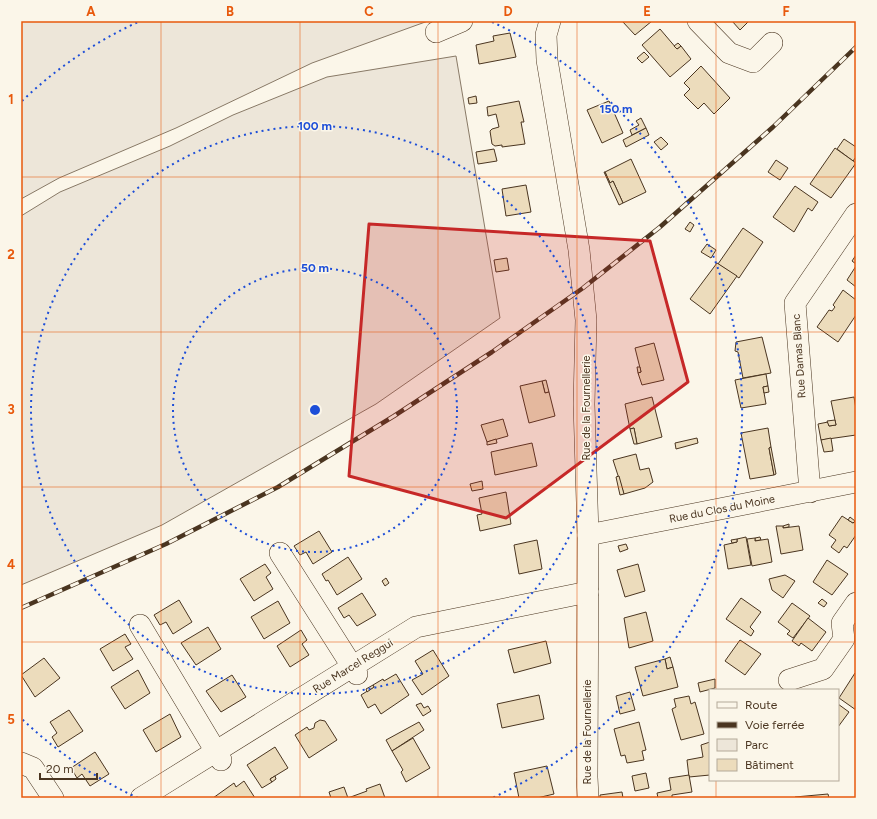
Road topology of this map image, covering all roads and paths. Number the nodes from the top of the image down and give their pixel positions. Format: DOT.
graph roads {
  1 [pos="462,21"];
  2 [pos="550,21"];
  3 [pos="698,21"];
  4 [pos="436,32"];
  5 [pos="772,43"];
  6 [pos="856,214"];
  7 [pos="856,482"];
  8 [pos="810,492"];
  9 [pos="588,535"];
  10 [pos="280,553"];
  11 [pos="588,592"];
  12 [pos="856,603"];
  13 [pos="140,626"];
  14 [pos="354,670"];
  15 [pos="789,680"];
  16 [pos="218,756"];
  17 [pos="21,763"];
  18 [pos="53,798"];
  19 [pos="141,798"];
  20 [pos="588,798"];
  1 -- 4 [label="street"];
  2 -- 9 [label="street, Rue de la Fournellerie"];
  3 -- 5 [label="street"];
  6 -- 8 [label="street, Rue Damas Blanc"];
  7 -- 8 [label="street, Rue du Clos du Moine"];
  8 -- 9 [label="street, Rue du Clos du Moine"];
  9 -- 11 [label="street, Rue de la Fournellerie"];
  10 -- 14 [label="street"];
  11 -- 14 [label="street, Rue Marcel Reggui"];
  11 -- 20 [label="street, Rue de la Fournellerie"];
  12 -- 15 [label="street"];
  13 -- 16 [label="street"];
  14 -- 16 [label="street, Rue Marcel Reggui"];
  16 -- 19 [label="street, Rue Marcel Reggui"];
  17 -- 18 [label="street"];
}
